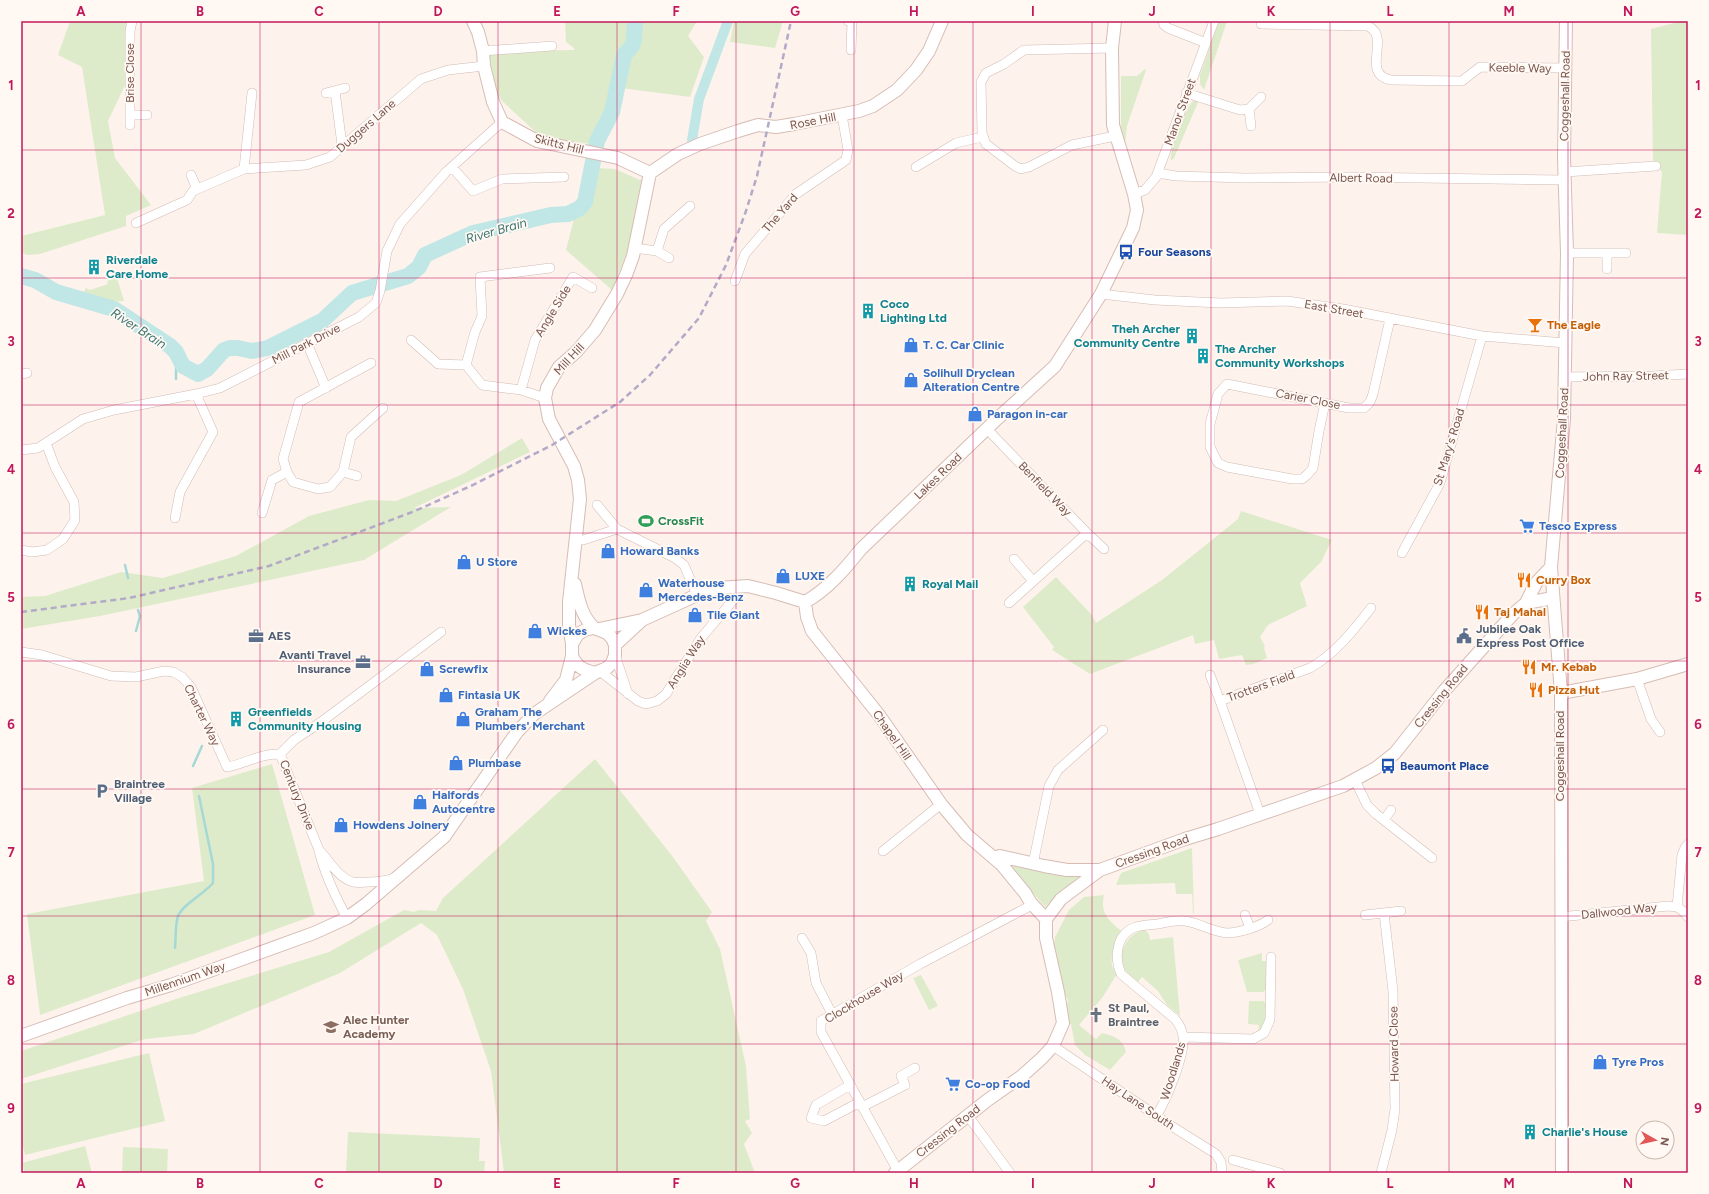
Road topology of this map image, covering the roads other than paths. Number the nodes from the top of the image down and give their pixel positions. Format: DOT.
graph roads {
  1 [pos="132,21"];
  2 [pos="473,21"];
  3 [pos="848,21"];
  4 [pos="942,21"];
  5 [pos="1163,21"];
  6 [pos="1214,21"];
  7 [pos="1566,22"];
  8 [pos="1331,23"];
  9 [pos="1113,24"];
  10 [pos="1260,24"];
  11 [pos="1206,43"];
  12 [pos="552,46"];
  13 [pos="1112,48"];
  14 [pos="852,50"];
  15 [pos="483,51"];
  16 [pos="484,66"];
  17 [pos="1564,68"];
  18 [pos="345,88"];
  19 [pos="252,93"];
  20 [pos="1186,93"];
  21 [pos="1261,97"];
  22 [pos="1249,109"];
  23 [pos="130,115"];
  24 [pos="147,115"];
  25 [pos="842,115"];
  26 [pos="502,122"];
  27 [pos="130,125"];
  28 [pos="1251,126"];
  29 [pos="1115,136"];
  30 [pos="982,137"];
  31 [pos="342,145"];
  32 [pos="1656,166"];
  33 [pos="452,167"];
  34 [pos="916,167"];
  35 [pos="244,168"];
  36 [pos="650,173"];
  37 [pos="1158,173"];
  38 [pos="191,175"];
  39 [pos="1565,176"];
  40 [pos="564,177"];
  41 [pos="197,190"];
  42 [pos="1134,194"];
  43 [pos="690,206"];
  44 [pos="136,223"];
  45 [pos="634,248"];
  46 [pos="657,251"];
  47 [pos="1567,253"];
  48 [pos="1626,253"];
  49 [pos="1607,254"];
  50 [pos="669,258"];
  51 [pos="550,268"];
  52 [pos="1607,269"];
  53 [pos="735,281"];
  54 [pos="592,288"];
  55 [pos="1101,294"];
  56 [pos="1390,319"];
  57 [pos="1482,336"];
  58 [pos="411,340"];
  59 [pos="307,343"];
  60 [pos="1565,343"];
  61 [pos="371,363"];
  62 [pos="466,365"];
  63 [pos="1688,374"];
  64 [pos="1564,377"];
  65 [pos="326,388"];
  66 [pos="521,390"];
  67 [pos="196,394"];
  68 [pos="545,398"];
  69 [pos="1325,403"];
  70 [pos="383,408"];
  71 [pos="987,429"];
  72 [pos="46,443"];
  73 [pos="21,450"];
  74 [pos="286,472"];
  75 [pos="343,472"];
  76 [pos="357,476"];
  77 [pos="597,505"];
  78 [pos="262,513"];
  79 [pos="175,518"];
  80 [pos="617,528"];
  81 [pos="1087,533"];
  82 [pos="583,540"];
  83 [pos="1104,549"];
  84 [pos="21,550"];
  85 [pos="1402,553"];
  86 [pos="1014,559"];
  87 [pos="1552,567"];
  88 [pos="573,575"];
  89 [pos="1033,581"];
  90 [pos="697,595"];
  91 [pos="735,598"];
  92 [pos="1553,598"];
  93 [pos="805,602"];
  94 [pos="1526,602"];
  95 [pos="1009,603"];
  96 [pos="1371,608"];
  97 [pos="642,620"];
  98 [pos="597,629"];
  99 [pos="441,632"];
  100 [pos="572,650"];
  101 [pos="615,650"];
  102 [pos="21,652"];
  103 [pos="1688,664"];
  104 [pos="598,672"];
  105 [pos="1210,675"];
  106 [pos="1637,679"];
  107 [pos="1561,692"];
  108 [pos="628,694"];
  109 [pos="550,701"];
  110 [pos="1220,702"];
  111 [pos="1103,730"];
  112 [pos="1660,732"];
  113 [pos="280,754"];
  114 [pos="1355,780"];
  115 [pos="941,804"];
  116 [pos="1391,810"];
  117 [pos="1260,814"];
  118 [pos="1384,820"];
  119 [pos="1686,846"];
  120 [pos="319,850"];
  121 [pos="884,851"];
  122 [pos="994,858"];
  123 [pos="1432,858"];
  124 [pos="1033,864"];
  125 [pos="1100,870"];
  126 [pos="397,877"];
  127 [pos="1031,903"];
  128 [pos="1676,907"];
  129 [pos="1401,911"];
  130 [pos="1384,913"];
  131 [pos="1245,915"];
  132 [pos="1365,915"];
  133 [pos="1560,917"];
  134 [pos="1688,917"];
  135 [pos="347,918"];
  136 [pos="1046,919"];
  137 [pos="1268,920"];
  138 [pos="1250,928"];
  139 [pos="802,938"];
  140 [pos="1271,957"];
  141 [pos="832,1014"];
  142 [pos="21,1036"];
  143 [pos="1184,1037"];
  144 [pos="1053,1046"];
  145 [pos="916,1068"];
  146 [pos="850,1085"];
  147 [pos="861,1104"];
  148 [pos="1157,1115"];
  149 [pos="968,1116"];
  150 [pos="1233,1160"];
  151 [pos="896,1172"];
  152 [pos="1010,1173"];
  153 [pos="1222,1173"];
  154 [pos="1280,1173"];
  155 [pos="1380,1173"];
  156 [pos="1562,1173"];
  1 -- 23 [label="street, Brise Close"];
  2 -- 15 [label="main road"];
  3 -- 14 [label="street"];
  4 -- 25 [label="main road, Rose Hill"];
  5 -- 11 [label="street"];
  6 -- 11 [label="street, Manor Street"];
  7 -- 17 [label="main road, Coggeshall Road"];
  8 -- 10 [label="street, Keeble Way"];
  8 -- 17 [label="street, Keeble Way"];
  9 -- 13 [label="main road, Lakes Road"];
  11 -- 20 [label="street, Manor Street"];
  12 -- 15 [label="street"];
  13 -- 29 [label="main road, Lakes Road"];
  13 -- 30 [label="street"];
  15 -- 16 [label="main road"];
  16 -- 26 [label="main road"];
  16 -- 31 [label="street, Duggers Lane"];
  17 -- 39 [label="main road, Coggeshall Road"];
  18 -- 31 [label="street"];
  19 -- 35 [label="street"];
  20 -- 22 [label="street"];
  20 -- 37 [label="street, Manor Street"];
  21 -- 22 [label="street"];
  22 -- 28 [label="street"];
  23 -- 24 [label="street"];
  23 -- 27 [label="street, Brise Close"];
  25 -- 36 [label="main road, Rose Hill"];
  25 -- 53 [label="street, The Yard"];
  26 -- 33 [label="street, Mill Park Drive"];
  26 -- 36 [label="main road, Skitts Hill"];
  29 -- 30 [label="street"];
  29 -- 42 [label="main road, Lakes Road"];
  30 -- 34 [label="street"];
  31 -- 35 [label="street, Duggers Lane"];
  32 -- 39 [label="street"];
  33 -- 40 [label="street"];
  33 -- 59 [label="street, Mill Park Drive"];
  35 -- 41 [label="street, Duggers Lane"];
  36 -- 45 [label="main road, Mill Hill"];
  37 -- 39 [label="street, Albert Road"];
  37 -- 42 [label="street, Manor Street"];
  38 -- 41 [label="street"];
  39 -- 47 [label="main road, Coggeshall Road"];
  41 -- 44 [label="street, Duggers Lane"];
  42 -- 55 [label="main road, Lakes Road"];
  43 -- 46 [label="street"];
  45 -- 46 [label="street"];
  45 -- 68 [label="main road, Mill Hill"];
  46 -- 50 [label="street"];
  47 -- 49 [label="street"];
  47 -- 60 [label="main road, Coggeshall Road"];
  48 -- 49 [label="street"];
  49 -- 52 [label="street"];
  51 -- 62 [label="street"];
  54 -- 66 [label="street, Angle Side"];
  55 -- 56 [label="street, East Street"];
  55 -- 71 [label="main road, Lakes Road"];
  56 -- 57 [label="street, East Street"];
  56 -- 69 [label="street, Carier Close"];
  57 -- 60 [label="street, East Street"];
  57 -- 85 [label="street, St Mary's Road"];
  58 -- 62 [label="street"];
  59 -- 65 [label="street"];
  59 -- 67 [label="street, Mill Park Drive"];
  60 -- 64 [label="main road, Coggeshall Road"];
  61 -- 65 [label="street"];
  62 -- 66 [label="street"];
  63 -- 64 [label="street, John Ray Street"];
  64 -- 87 [label="main road, Coggeshall Road"];
  65 -- 74 [label="street"];
  66 -- 68 [label="street"];
  67 -- 72 [label="street, Mill Park Drive"];
  67 -- 79 [label="street"];
  68 -- 88 [label="main road, Mill Hill"];
  69 -- 69 [label="street, Carier Close"];
  70 -- 75 [label="street"];
  71 -- 81 [label="street, Benfield Way"];
  71 -- 93 [label="main road, Lakes Road"];
  72 -- 73 [label="street, Mill Park Drive"];
  72 -- 84 [label="street"];
  74 -- 75 [label="street"];
  74 -- 78 [label="street"];
  75 -- 76 [label="street"];
  77 -- 80 [label="street"];
  80 -- 82 [label="street"];
  80 -- 90 [label="street"];
  81 -- 83 [label="street, Benfield Way"];
  81 -- 89 [label="street"];
  86 -- 89 [label="street"];
  87 -- 92 [label="main road, Coggeshall Road"];
  87 -- 94 [label="main road, Cressing Road"];
  88 -- 98 [label="main road, Mill Hill"];
  88 -- 100 [label="main road, Mill Hill"];
  89 -- 95 [label="street"];
  90 -- 93 [label="main road"];
  90 -- 97 [label="main road"];
  91 -- 108 [label="street, Anglia Way"];
  92 -- 94 [label="main road"];
  92 -- 107 [label="main road, Coggeshall Road"];
  93 -- 115 [label="main road, Chapel Hill"];
  94 -- 114 [label="main road, Cressing Road"];
  96 -- 110 [label="street, Trotters Field"];
  97 -- 98 [label="main road"];
  97 -- 101 [label="main road"];
  98 -- 100 [label="main road"];
  98 -- 101 [label="main road"];
  99 -- 113 [label="street, Century Drive"];
  100 -- 104 [label="main road"];
  100 -- 109 [label="main road"];
  101 -- 104 [label="main road"];
  101 -- 108 [label="street"];
  102 -- 113 [label="street, Charter Way"];
  103 -- 106 [label="main road"];
  104 -- 108 [label="street, Anglia Way"];
  104 -- 109 [label="main road"];
  105 -- 110 [label="street"];
  106 -- 107 [label="main road"];
  106 -- 112 [label="street"];
  107 -- 133 [label="main road, Coggeshall Road"];
  109 -- 126 [label="main road, Millennium Way"];
  110 -- 117 [label="street, Trotters Field"];
  111 -- 124 [label="street"];
  113 -- 120 [label="street, Century Drive"];
  114 -- 117 [label="main road, Cressing Road"];
  114 -- 118 [label="street"];
  115 -- 121 [label="street"];
  115 -- 122 [label="main road, Chapel Hill"];
  116 -- 118 [label="street"];
  117 -- 125 [label="main road, Cressing Road"];
  118 -- 123 [label="street"];
  119 -- 128 [label="street"];
  120 -- 126 [label="street, Century Drive"];
  120 -- 135 [label="street"];
  122 -- 124 [label="main road"];
  122 -- 127 [label="main road, Chapel Hill"];
  124 -- 125 [label="main road"];
  125 -- 136 [label="main road, Cressing Road"];
  126 -- 135 [label="main road, Millennium Way"];
  127 -- 136 [label="main road, Chapel Hill"];
  127 -- 141 [label="street, Clockhouse Way"];
  128 -- 133 [label="street, Dallwood Way"];
  128 -- 134 [label="street"];
  129 -- 130 [label="street"];
  130 -- 132 [label="street"];
  130 -- 155 [label="street, Howard Close"];
  131 -- 138 [label="street"];
  133 -- 156 [label="main road, Coggeshall Road"];
  135 -- 142 [label="main road, Millennium Way"];
  136 -- 144 [label="main road, Cressing Road"];
  137 -- 138 [label="street, Woodlands"];
  138 -- 143 [label="street, Woodlands"];
  139 -- 141 [label="street"];
  140 -- 143 [label="street"];
  141 -- 146 [label="street, Clockhouse Way"];
  143 -- 148 [label="street, Woodlands"];
  144 -- 148 [label="street, Hay Lane South"];
  144 -- 149 [label="main road, Cressing Road"];
  145 -- 147 [label="street"];
  146 -- 147 [label="street, Clockhouse Way"];
  146 -- 147 [label="street"];
  147 -- 151 [label="street, Clockhouse Way"];
  148 -- 153 [label="street, Hay Lane South"];
  149 -- 151 [label="main road, Cressing Road"];
  149 -- 152 [label="street"];
  150 -- 154 [label="street"];
}
